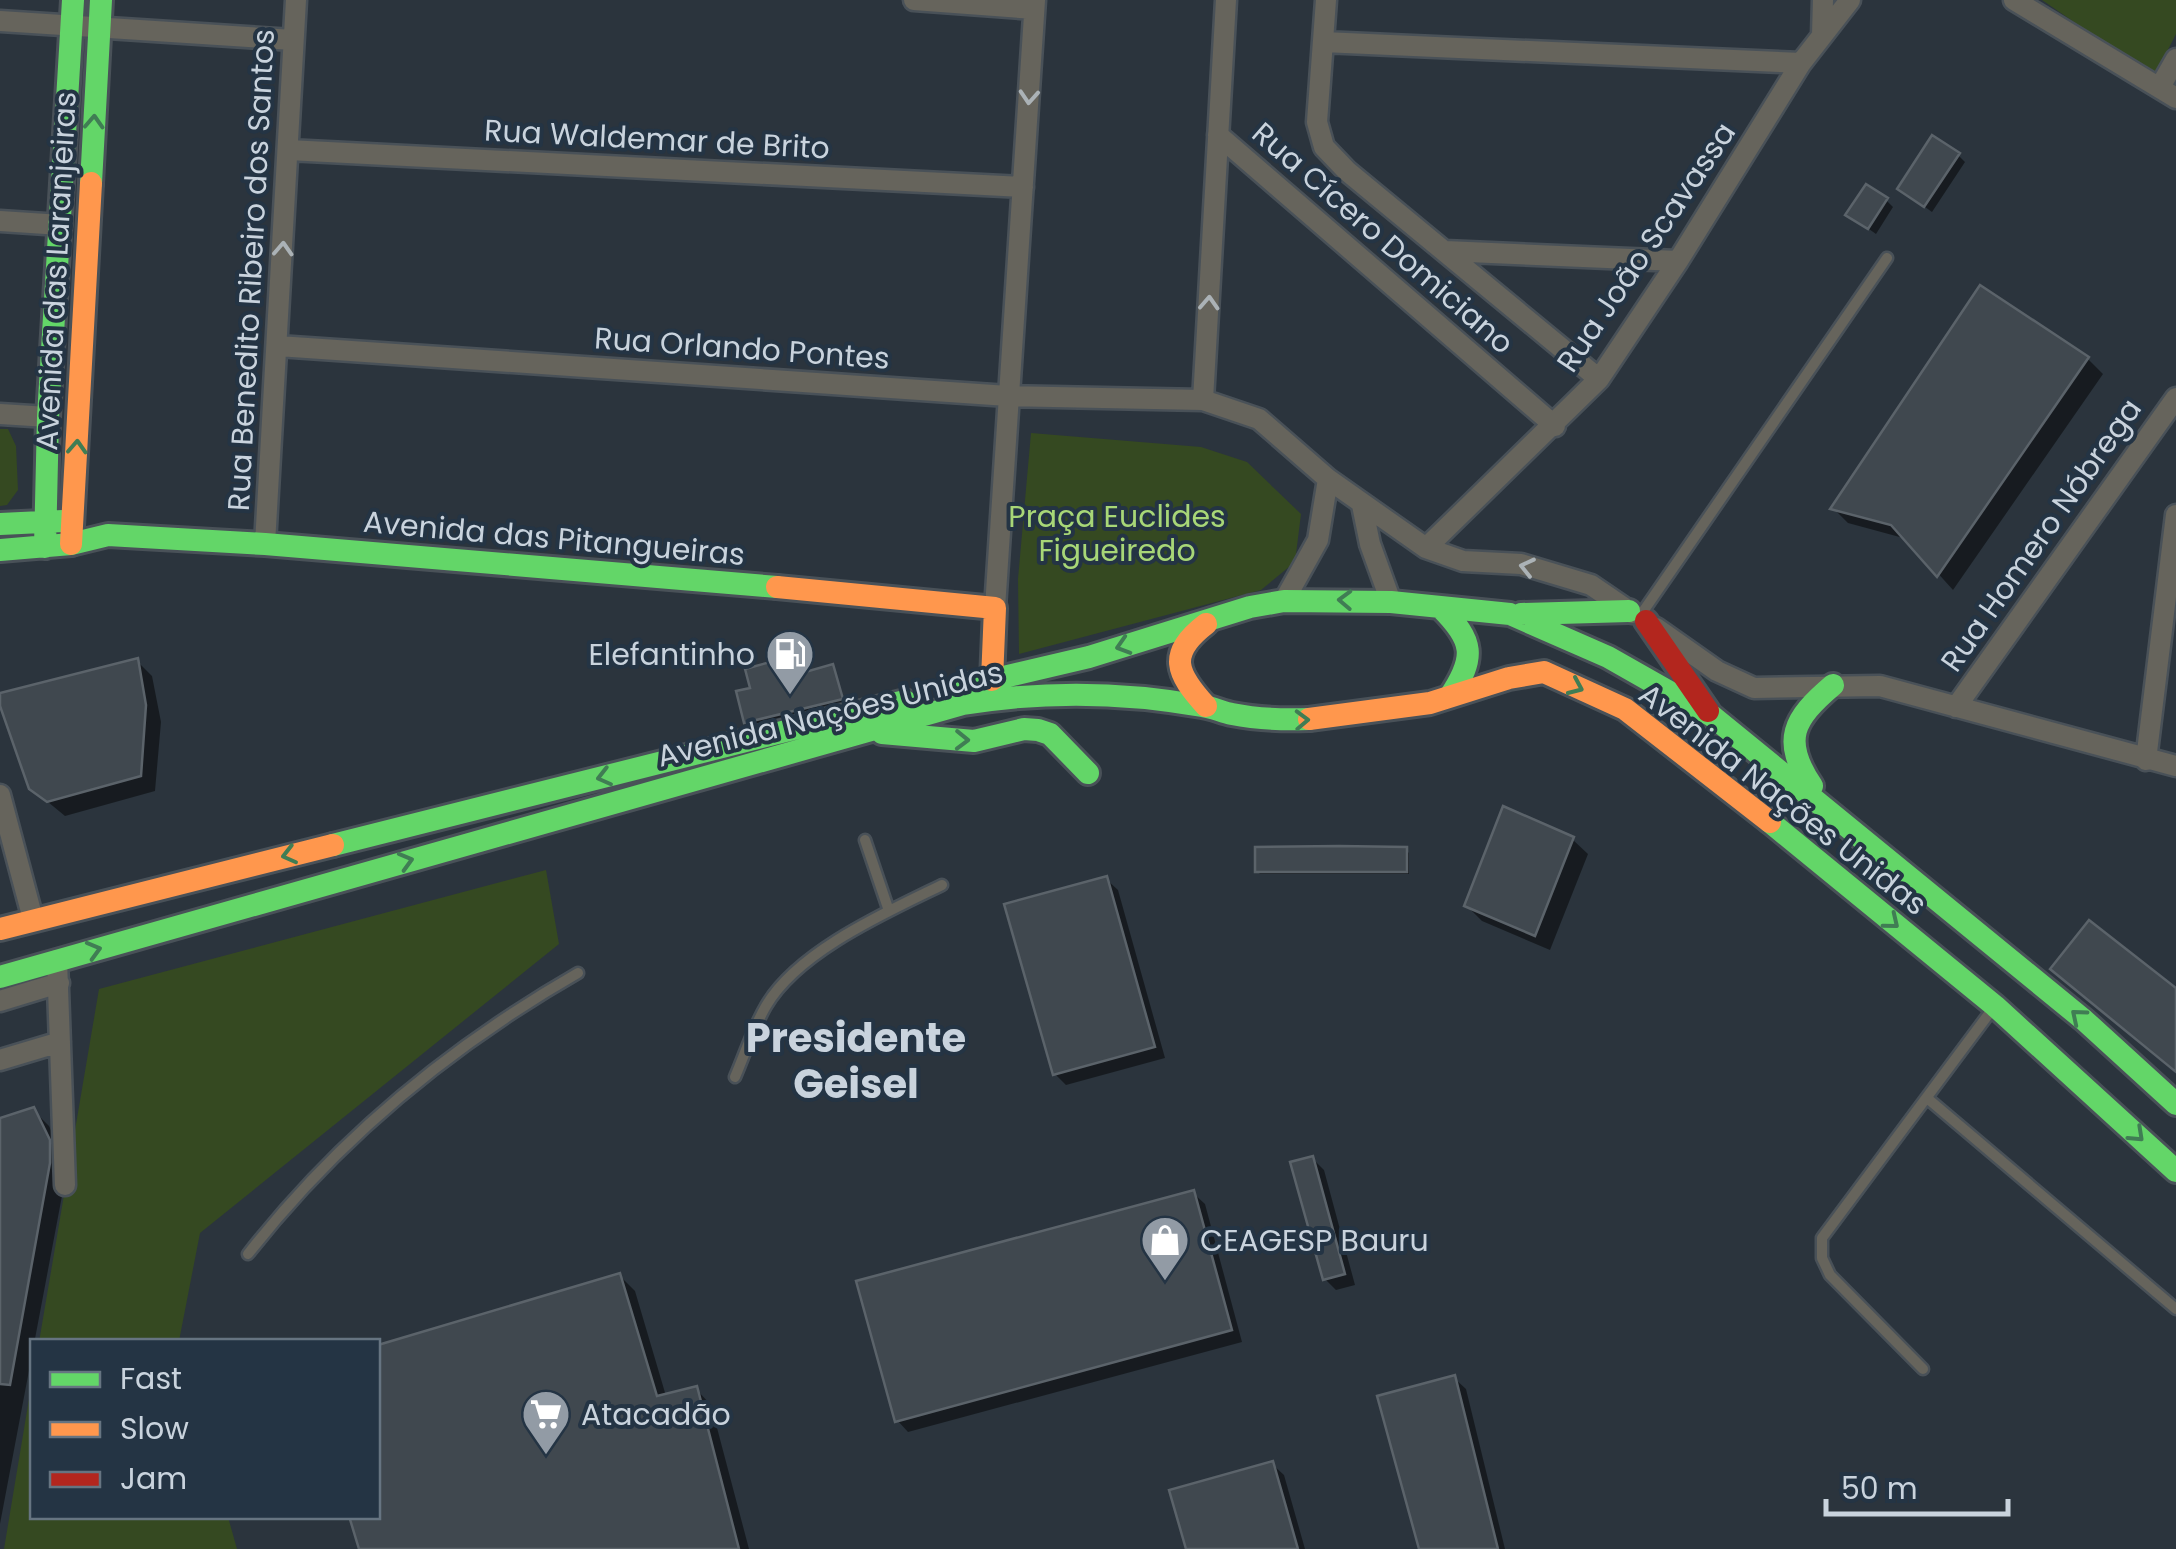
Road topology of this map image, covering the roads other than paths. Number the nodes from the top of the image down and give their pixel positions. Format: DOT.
graph roads {
  1 [pos="73,0"];
  2 [pos="101,0"];
  3 [pos="296,0"];
  4 [pos="914,0"];
  5 [pos="1226,0"];
  6 [pos="1326,0"];
  7 [pos="1823,0"];
  8 [pos="1850,0"];
  9 [pos="2014,0"];
  10 [pos="1034,4"];
  11 [pos="0,21"];
  12 [pos="72,26"];
  13 [pos="99,28"];
  14 [pos="1822,35"];
  15 [pos="293,40"];
  16 [pos="1323,42"];
  17 [pos="2176,59"];
  18 [pos="1801,63"];
  19 [pos="2168,93"];
  20 [pos="1218,135"];
  21 [pos="288,150"];
  22 [pos="1023,188"];
  23 [pos="0,221"];
  24 [pos="61,225"];
  25 [pos="1445,251"];
  26 [pos="1887,258"];
  27 [pos="1678,261"];
  28 [pos="278,346"];
  29 [pos="1599,380"];
  30 [pos="1008,396"];
  31 [pos="2176,398"];
  32 [pos="1203,400"];
  33 [pos="0,414"];
  34 [pos="48,417"];
  35 [pos="1554,426"];
  36 [pos="1328,480"];
  37 [pos="1362,506"];
  38 [pos="2176,515"];
  39 [pos="46,521"];
  40 [pos="0,524"];
  41 [pos="72,533"];
  42 [pos="265,544"];
  43 [pos="46,547"];
  44 [pos="1426,548"];
  45 [pos="0,550"];
  46 [pos="1284,601"];
  47 [pos="1391,602"];
  48 [pos="995,608"];
  49 [pos="1250,608"];
  50 [pos="1441,608"];
  51 [pos="1510,614"];
  52 [pos="1638,616"];
  53 [pos="992,680"];
  54 [pos="1833,685"];
  55 [pos="1450,696"];
  56 [pos="1206,706"];
  57 [pos="1956,707"];
  58 [pos="1712,716"];
  59 [pos="865,732"];
  60 [pos="2146,760"];
  61 [pos="2176,766"];
  62 [pos="1088,773"];
  63 [pos="2,810"];
  64 [pos="1837,818"];
  65 [pos="865,840"];
  66 [pos="942,885"];
  67 [pos="889,911"];
  68 [pos="33,919"];
  69 [pos="0,929"];
  70 [pos="58,972"];
  71 [pos="578,973"];
  72 [pos="0,977"];
  73 [pos="0,1001"];
  74 [pos="1995,1006"];
  75 [pos="60,1042"];
  76 [pos="0,1060"];
  77 [pos="735,1077"];
  78 [pos="1927,1098"];
  79 [pos="2176,1104"];
  80 [pos="2176,1171"];
  81 [pos="65,1186"];
  82 [pos="248,1254"];
  83 [pos="2176,1309"];
  84 [pos="1923,1369"];
  1 -- 12 [label="main road, Avenida das Laranjeiras"];
  2 -- 13 [label="main road, Avenida das Laranjeiras"];
  3 -- 15 [label="street, Rua Benedito Ribeiro dos Santos"];
  4 -- 10 [label="street"];
  5 -- 20 [label="street"];
  6 -- 16 [label="street"];
  7 -- 14 [label="street"];
  8 -- 14 [label="street, Rua João Scavassa"];
  9 -- 19 [label="street"];
  10 -- 22 [label="street, one-way"];
  11 -- 12 [label="street"];
  12 -- 13 [label="street"];
  12 -- 24 [label="main road, Avenida das Laranjeiras"];
  13 -- 15 [label="street"];
  41 -- 13 [label="main road, Avenida das Laranjeiras, one-way"];
  14 -- 18 [label="street, Rua João Scavassa"];
  15 -- 21 [label="street, Rua Benedito Ribeiro dos Santos"];
  16 -- 18 [label="street"];
  16 -- 25 [label="street"];
  17 -- 19 [label="street"];
  18 -- 27 [label="street, Rua João Scavassa"];
  32 -- 20 [label="street, one-way"];
  20 -- 35 [label="street, Rua Cícero Domiciano"];
  21 -- 22 [label="street, Rua Waldemar de Brito"];
  28 -- 21 [label="street, Rua Benedito Ribeiro dos Santos, one-way"];
  22 -- 30 [label="street"];
  23 -- 24 [label="street"];
  24 -- 34 [label="main road, Avenida das Laranjeiras"];
  25 -- 27 [label="street"];
  25 -- 29 [label="street"];
  26 -- 52 [label="lane"];
  27 -- 29 [label="street, Rua João Scavassa"];
  28 -- 30 [label="street, Rua Orlando Pontes"];
  28 -- 42 [label="street, Rua Benedito Ribeiro dos Santos"];
  29 -- 35 [label="street, Rua João Scavassa"];
  30 -- 32 [label="street, Rua Orlando Pontes"];
  30 -- 48 [label="street"];
  31 -- 57 [label="street, Rua Homero Nóbrega"];
  32 -- 36 [label="street, Rua Orlando Pontes"];
  33 -- 34 [label="street"];
  34 -- 39 [label="main road, Avenida das Laranjeiras"];
  35 -- 44 [label="street, Rua João Scavassa"];
  36 -- 37 [label="street, Rua Orlando Pontes"];
  36 -- 46 [label="street"];
  37 -- 44 [label="street, Rua Orlando Pontes"];
  37 -- 47 [label="street"];
  38 -- 60 [label="street"];
  39 -- 40 [label="main road, Avenida das Pitangueiras"];
  39 -- 41 [label="main road, Avenida das Pitangueiras"];
  39 -- 43 [label="main road, Avenida das Laranjeiras"];
  41 -- 42 [label="main road, Avenida das Pitangueiras"];
  41 -- 43 [label="main road, Avenida das Pitangueiras"];
  42 -- 48 [label="main road, Avenida das Pitangueiras"];
  43 -- 45 [label="main road, Avenida das Pitangueiras"];
  52 -- 44 [label="street, Rua Orlando Pontes, one-way"];
  47 -- 46 [label="main road, Avenida Nações Unidas, one-way"];
  46 -- 49 [label="main road, Avenida Nações Unidas"];
  47 -- 50 [label="main road, Avenida Nações Unidas"];
  48 -- 53 [label="main road"];
  49 -- 53 [label="main road, Avenida Nações Unidas, one-way"];
  49 -- 56 [label="main road"];
  50 -- 51 [label="main road, Avenida Nações Unidas"];
  50 -- 55 [label="main road"];
  51 -- 52 [label="main road"];
  51 -- 58 [label="main road, Avenida Nações Unidas"];
  52 -- 54 [label="street, Rua Orlando Pontes"];
  52 -- 58 [label="main road"];
  53 -- 68 [label="main road, Avenida Nações Unidas, one-way"];
  54 -- 57 [label="street, Rua Orlando Pontes"];
  54 -- 64 [label="main road"];
  56 -- 55 [label="main road, Avenida Nações Unidas, one-way"];
  55 -- 74 [label="main road, Avenida Nações Unidas, one-way"];
  56 -- 59 [label="main road, Avenida Nações Unidas"];
  57 -- 60 [label="street, Rua Orlando Pontes"];
  58 -- 64 [label="main road, Avenida Nações Unidas"];
  59 -- 62 [label="main road, one-way"];
  70 -- 59 [label="main road, Avenida Nações Unidas, one-way"];
  60 -- 61 [label="street, Rua Orlando Pontes"];
  63 -- 68 [label="street"];
  79 -- 64 [label="main road, Avenida Nações Unidas, one-way"];
  65 -- 67 [label="lane"];
  66 -- 67 [label="lane"];
  67 -- 77 [label="lane"];
  68 -- 69 [label="main road, Avenida Nações Unidas"];
  70 -- 72 [label="main road, Avenida Nações Unidas"];
  70 -- 73 [label="street"];
  70 -- 75 [label="street"];
  71 -- 82 [label="lane"];
  74 -- 78 [label="lane"];
  74 -- 80 [label="main road, Avenida Nações Unidas, one-way"];
  75 -- 76 [label="street"];
  75 -- 81 [label="street"];
  78 -- 83 [label="lane"];
  78 -- 84 [label="lane"];
}
